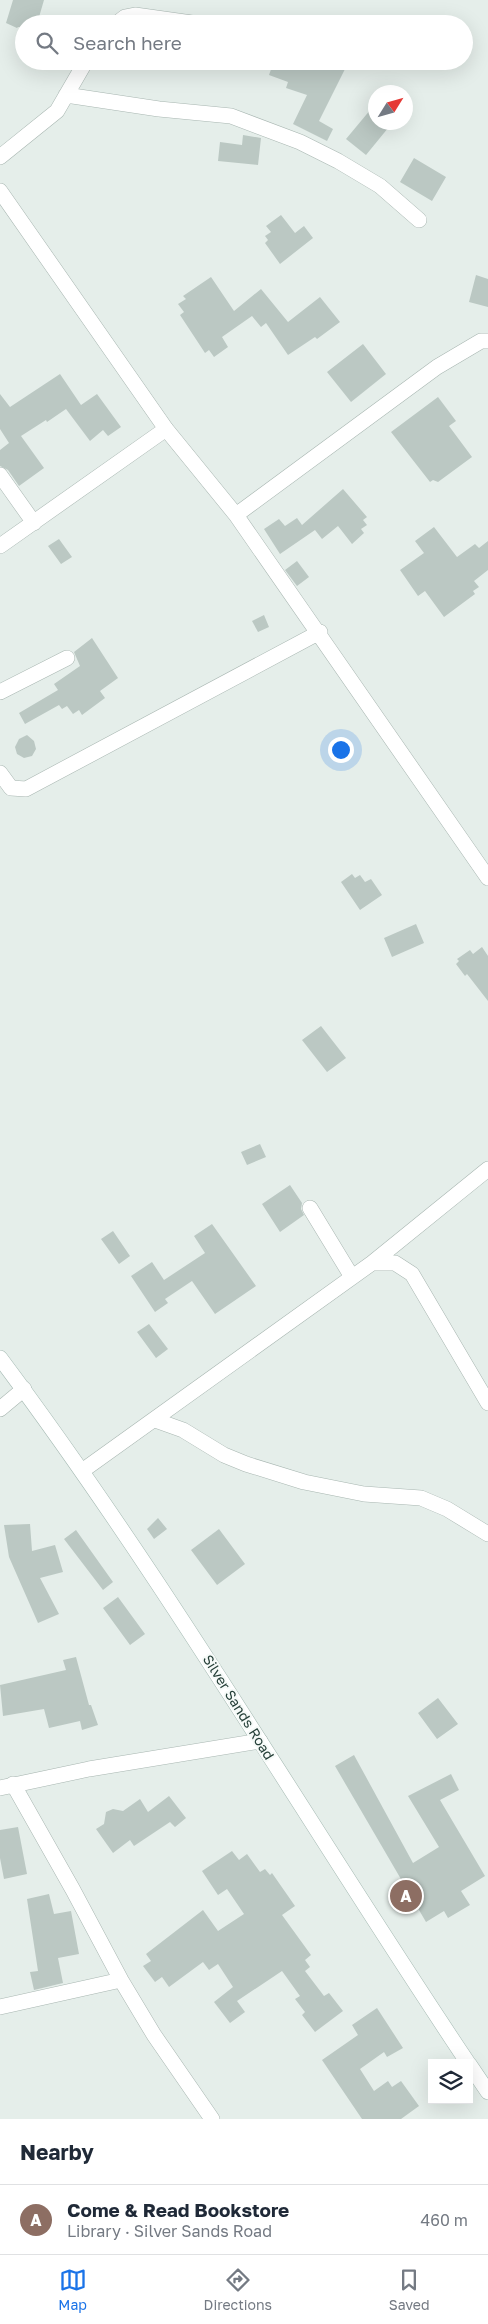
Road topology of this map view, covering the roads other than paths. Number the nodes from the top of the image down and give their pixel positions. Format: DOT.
graph roads {
  1 [pos="81,70"];
  2 [pos="66,95"];
  3 [pos="0,157"];
  4 [pos="0,191"];
  5 [pos="419,220"];
  6 [pos="488,341"];
  7 [pos="166,429"];
  8 [pos="0,476"];
  9 [pos="236,515"];
  10 [pos="34,523"];
  11 [pos="0,546"];
  12 [pos="320,632"];
  13 [pos="67,658"];
  14 [pos="0,692"];
  15 [pos="0,773"];
  16 [pos="488,878"];
  17 [pos="488,1169"];
  18 [pos="310,1208"];
  19 [pos="372,1263"];
  20 [pos="352,1277"];
  21 [pos="0,1358"];
  22 [pos="24,1390"];
  23 [pos="488,1403"];
  24 [pos="0,1409"];
  25 [pos="155,1420"];
  26 [pos="82,1471"];
  27 [pos="488,1534"];
  28 [pos="260,1741"];
  29 [pos="7,1786"];
  30 [pos="120,1980"];
  31 [pos="0,2008"];
  32 [pos="466,2059"];
  33 [pos="473,2069"];
  34 [pos="488,2092"];
  35 [pos="212,2119"];
  1 -- 2 [label="street"];
  2 -- 3 [label="street"];
  2 -- 5 [label="street"];
  4 -- 7 [label="street"];
  6 -- 9 [label="street"];
  7 -- 9 [label="street"];
  7 -- 10 [label="street"];
  8 -- 10 [label="street"];
  9 -- 12 [label="street"];
  10 -- 11 [label="street"];
  12 -- 15 [label="street"];
  12 -- 16 [label="street"];
  13 -- 14 [label="street"];
  17 -- 19 [label="street"];
  18 -- 20 [label="street"];
  19 -- 20 [label="street"];
  19 -- 23 [label="street"];
  20 -- 25 [label="street"];
  21 -- 22 [label="street, Silver Sands Road"];
  22 -- 24 [label="street"];
  22 -- 26 [label="street, Silver Sands Road"];
  25 -- 26 [label="street"];
  25 -- 27 [label="street"];
  26 -- 28 [label="street, Silver Sands Road"];
  28 -- 29 [label="street"];
  28 -- 32 [label="street, Silver Sands Road"];
  29 -- 30 [label="street"];
  30 -- 31 [label="street"];
  30 -- 35 [label="street"];
  33 -- 34 [label="street, Silver Sands Road"];
}
